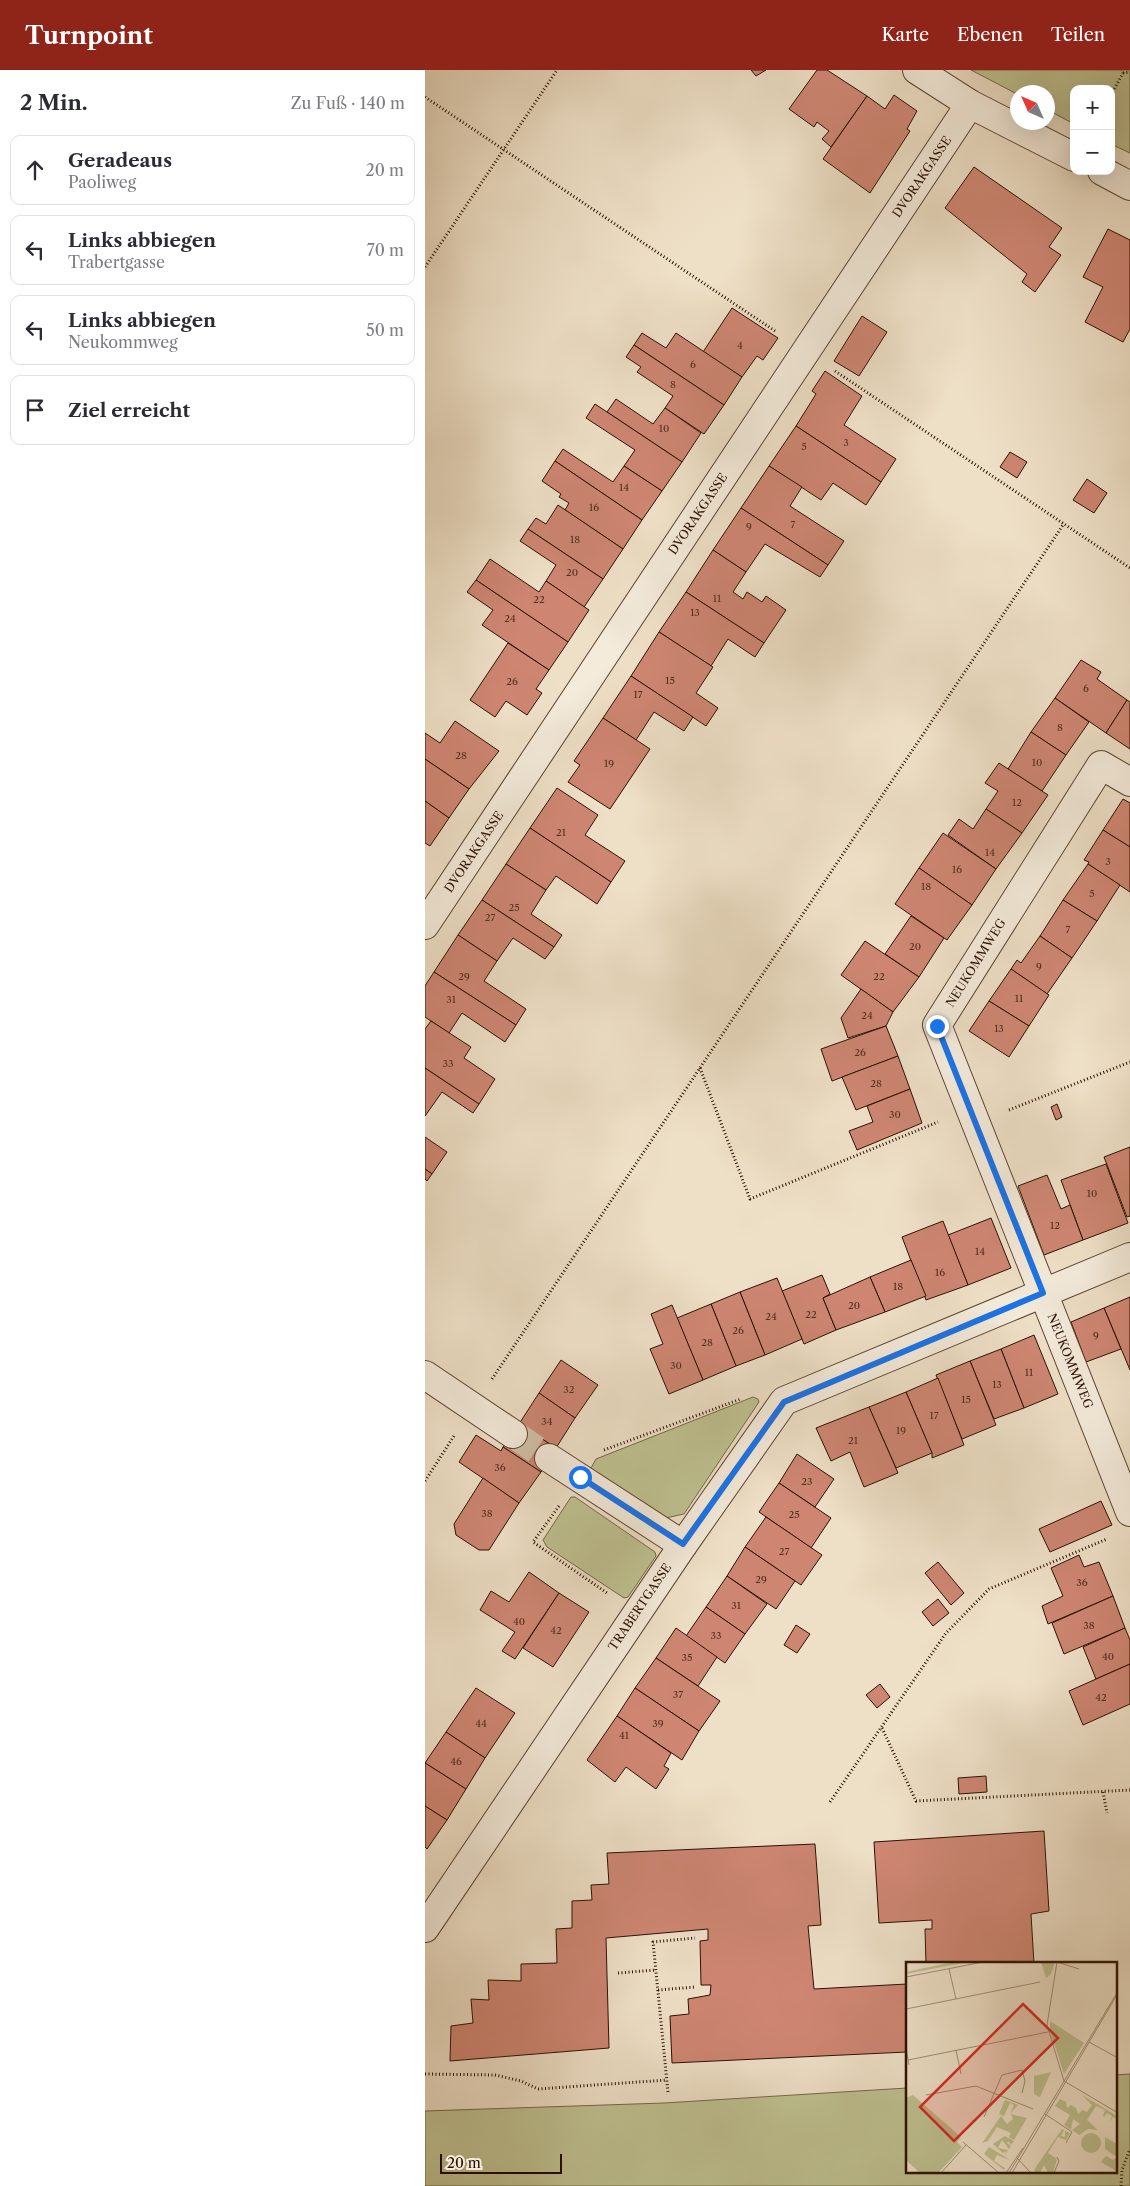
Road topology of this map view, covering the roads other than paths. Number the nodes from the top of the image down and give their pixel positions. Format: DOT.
graph roads {
  1 [pos="917,70"];
  2 [pos="970,104"];
  3 [pos="1070,155"];
  4 [pos="1109,175"];
  5 [pos="1130,186"];
  6 [pos="1130,782"];
  7 [pos="425,925"];
  8 [pos="1130,1257"];
  9 [pos="1043,1293"];
  10 [pos="425,1375"];
  11 [pos="513,1434"];
  12 [pos="549,1458"];
  13 [pos="1130,1512"];
  14 [pos="683,1544"];
  15 [pos="425,1928"];
  1 -- 2 [label="street"];
  2 -- 3 [label="street"];
  2 -- 7 [label="street, DVORAKGASSE"];
  4 -- 5 [label="street"];
  6 -- 9 [label="street, NEUKOMMWEG"];
  8 -- 9 [label="street, TRABERTGASSE"];
  9 -- 13 [label="street, NEUKOMMWEG"];
  9 -- 14 [label="street, TRABERTGASSE"];
  10 -- 11 [label="street"];
  12 -- 14 [label="street"];
  14 -- 15 [label="street, TRABERTGASSE"];
}
